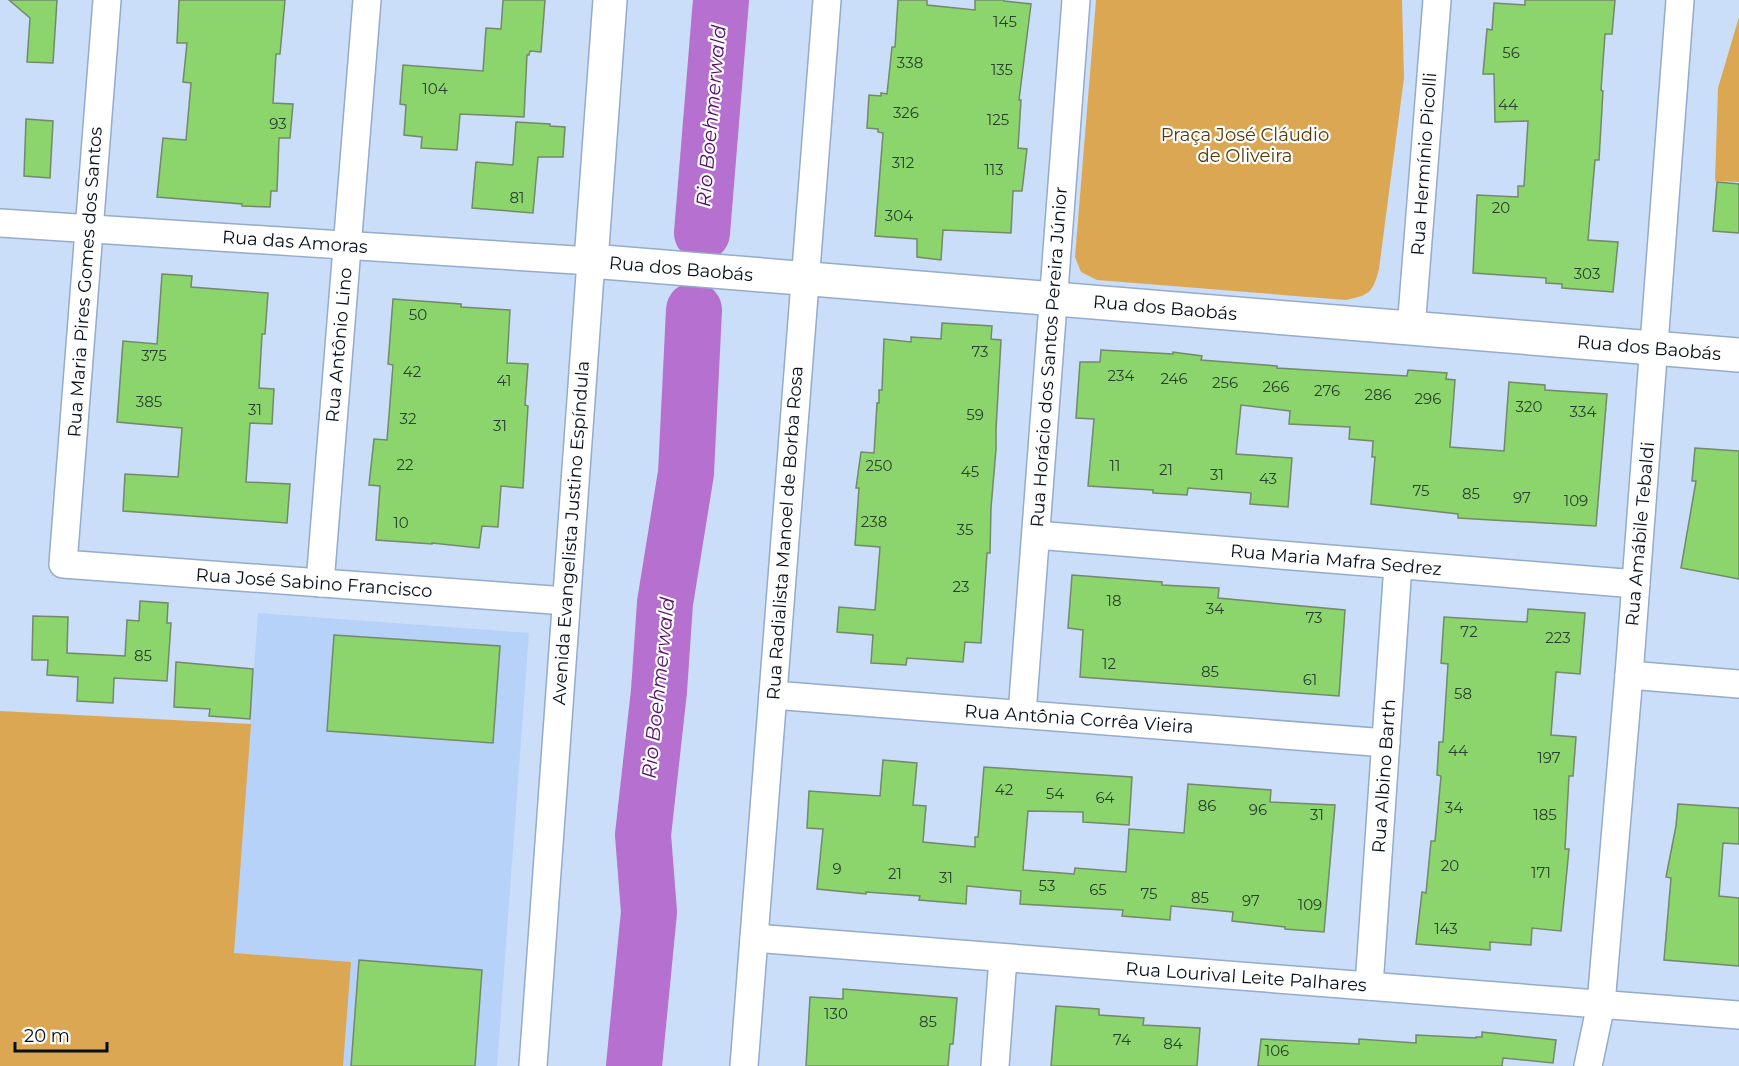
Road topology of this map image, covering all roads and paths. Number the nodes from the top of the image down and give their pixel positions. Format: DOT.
graph roads {
  1 [pos="106,0"];
  2 [pos="367,0"];
  3 [pos="610,0"];
  4 [pos="827,0"];
  5 [pos="1076,0"];
  6 [pos="1437,0"];
  7 [pos="1680,0"];
  8 [pos="0,223"];
  9 [pos="89,229"];
  10 [pos="347,246"];
  11 [pos="591,261"];
  12 [pos="805,279"];
  13 [pos="1053,299"];
  14 [pos="1411,329"];
  15 [pos="1655,348"];
  16 [pos="1739,355"];
  17 [pos="1035,535"];
  18 [pos="63,564"];
  19 [pos="1398,565"];
  20 [pos="320,583"];
  21 [pos="1636,584"];
  22 [pos="566,601"];
  23 [pos="1629,675"];
  24 [pos="1739,684"];
  25 [pos="773,695"];
  26 [pos="1022,714"];
  27 [pos="1386,743"];
  28 [pos="754,938"];
  29 [pos="1003,958"];
  30 [pos="1370,986"];
  31 [pos="1600,1004"];
  32 [pos="1739,1015"];
  33 [pos="532,1066"];
  34 [pos="744,1066"];
  35 [pos="995,1066"];
  36 [pos="1588,1066"];
  1 -- 9 [label="street, Rua Maria Pires Gomes dos Santos"];
  2 -- 10 [label="street, Rua Antônio Lino"];
  3 -- 11 [label="street, Avenida Evangelista Justino Espíndula"];
  4 -- 12 [label="street, Rua Radialista Manoel de Borba Rosa"];
  5 -- 13 [label="street, Rua Horácio dos Santos Pereira Júnior"];
  6 -- 14 [label="street, Rua Hermínio Picolli"];
  7 -- 15 [label="street, Rua Amábile Tebaldi"];
  8 -- 9 [label="street, Rua das Amoras"];
  9 -- 10 [label="street, Rua das Amoras"];
  9 -- 18 [label="street, Rua Maria Pires Gomes dos Santos"];
  10 -- 11 [label="street, Rua das Amoras"];
  10 -- 20 [label="street, Rua Antônio Lino"];
  11 -- 12 [label="street, Rua dos Baobás"];
  11 -- 22 [label="street, Avenida Evangelista Justino Espíndula"];
  12 -- 13 [label="street, Rua dos Baobás"];
  12 -- 25 [label="street, Rua Radialista Manoel de Borba Rosa"];
  13 -- 14 [label="street, Rua dos Baobás"];
  13 -- 17 [label="street, Rua Horácio dos Santos Pereira Júnior"];
  14 -- 15 [label="street, Rua dos Baobás"];
  15 -- 16 [label="street, Rua dos Baobás"];
  15 -- 21 [label="street, Rua Amábile Tebaldi"];
  17 -- 19 [label="street, Rua Maria Mafra Sedrez"];
  17 -- 26 [label="street, Rua Horácio dos Santos Pereira Júnior"];
  18 -- 20 [label="street, Rua José Sabino Francisco"];
  19 -- 21 [label="street, Rua Maria Mafra Sedrez"];
  19 -- 27 [label="street, Rua Albino Barth"];
  20 -- 22 [label="street, Rua José Sabino Francisco"];
  21 -- 23 [label="street, Rua Amábile Tebaldi"];
  22 -- 33 [label="street, Avenida Evangelista Justino Espíndula"];
  23 -- 24 [label="street"];
  23 -- 31 [label="street, Rua Amábile Tebaldi"];
  25 -- 26 [label="street, Rua Antônia Corrêa Vieira"];
  25 -- 28 [label="street, Rua Radialista Manoel de Borba Rosa"];
  26 -- 27 [label="street, Rua Antônia Corrêa Vieira"];
  27 -- 30 [label="street, Rua Albino Barth"];
  28 -- 29 [label="street, Rua Lourival Leite Palhares"];
  28 -- 34 [label="street, Rua Radialista Manoel de Borba Rosa"];
  29 -- 30 [label="street, Rua Lourival Leite Palhares"];
  29 -- 35 [label="street"];
  30 -- 31 [label="street, Rua Lourival Leite Palhares"];
  31 -- 32 [label="street, Rua Lourival Leite Palhares"];
  31 -- 36 [label="street, Rua Amábile Tebaldi"];
}
